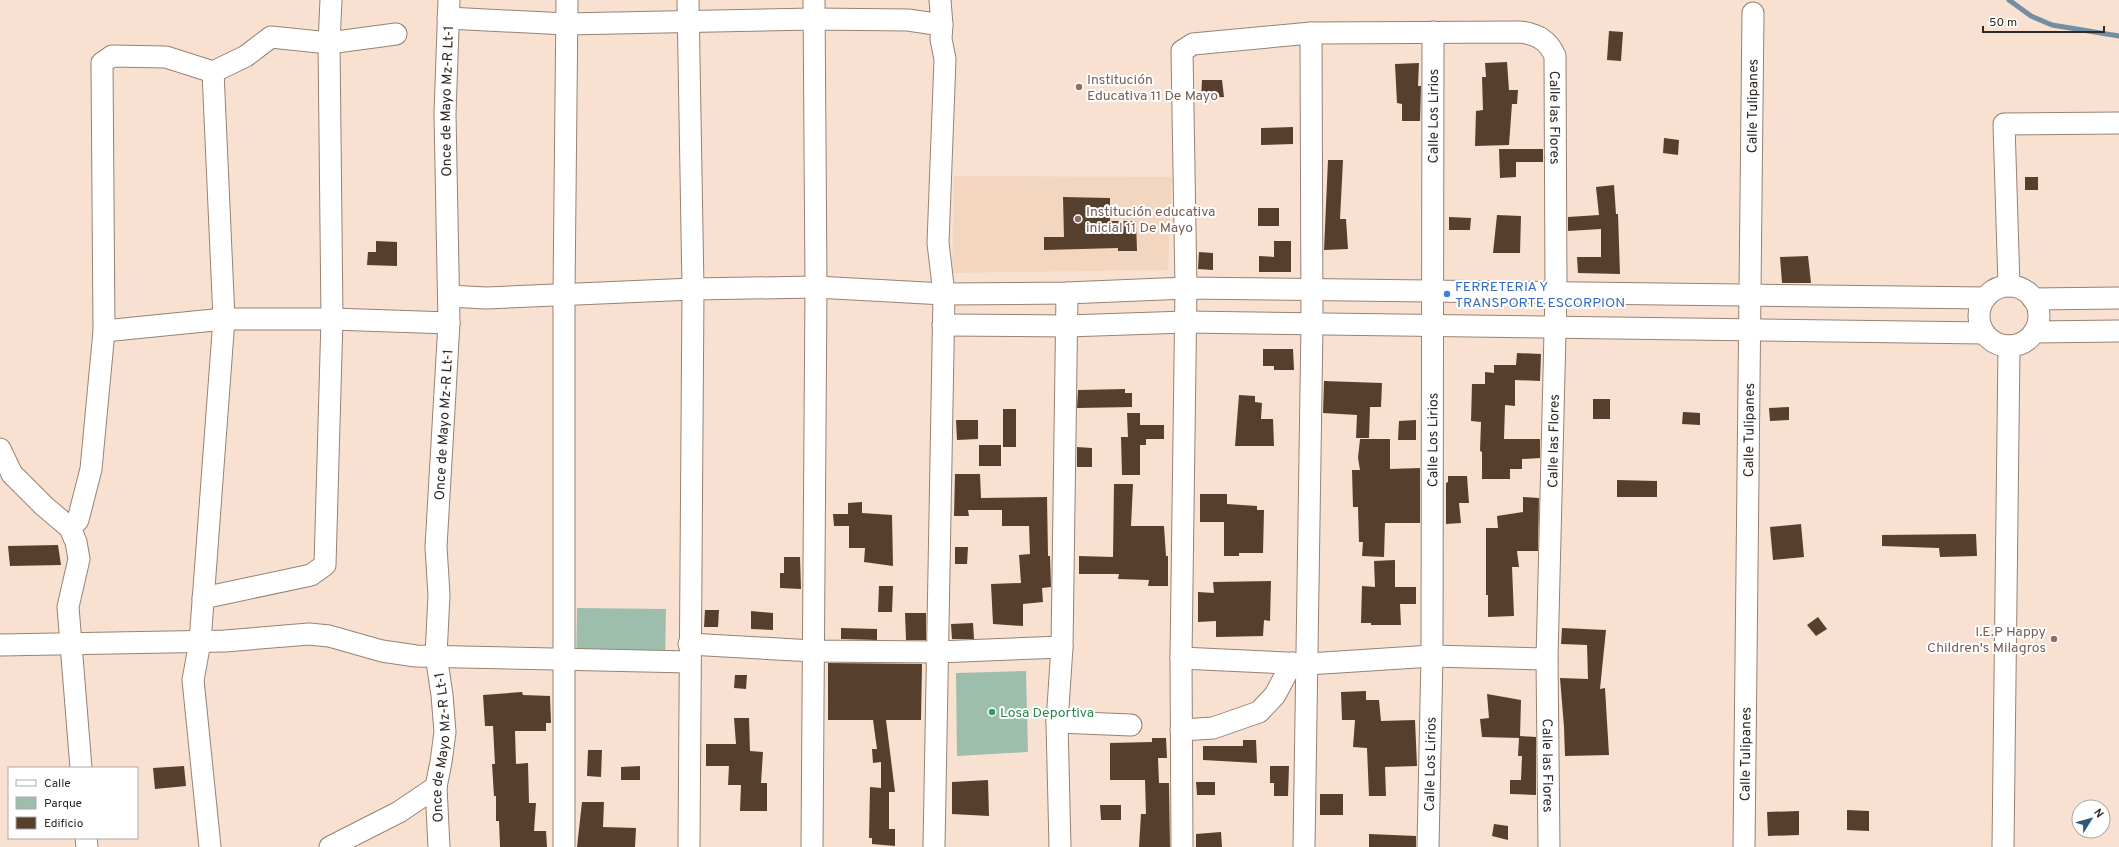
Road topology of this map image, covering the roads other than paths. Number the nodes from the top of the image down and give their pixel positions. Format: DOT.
graph roads {
  1 [pos="331,0"];
  2 [pos="567,0"];
  3 [pos="688,0"];
  4 [pos="940,0"];
  5 [pos="448,9"];
  6 [pos="814,10"];
  7 [pos="1754,13"];
  8 [pos="688,22"];
  9 [pos="566,24"];
  10 [pos="942,25"];
  11 [pos="1433,32"];
  12 [pos="1311,33"];
  13 [pos="396,34"];
  14 [pos="329,43"];
  15 [pos="213,72"];
  16 [pos="2119,123"];
  17 [pos="2009,286"];
  18 [pos="816,287"];
  19 [pos="1186,288"];
  20 [pos="694,289"];
  21 [pos="1312,291"];
  22 [pos="1432,292"];
  23 [pos="1556,292"];
  24 [pos="1067,293"];
  25 [pos="564,294"];
  26 [pos="944,294"];
  27 [pos="1750,294"];
  28 [pos="449,296"];
  29 [pos="1985,298"];
  30 [pos="2033,298"];
  31 [pos="2119,298"];
  32 [pos="224,319"];
  33 [pos="332,319"];
  34 [pos="1186,322"];
  35 [pos="449,323"];
  36 [pos="1312,325"];
  37 [pos="943,326"];
  38 [pos="1067,326"];
  39 [pos="1432,326"];
  40 [pos="1556,328"];
  41 [pos="1750,330"];
  42 [pos="104,331"];
  43 [pos="2119,331"];
  44 [pos="2034,332"];
  45 [pos="1984,333"];
  46 [pos="2009,346"];
  47 [pos="0,449"];
  48 [pos="70,528"];
  49 [pos="203,598"];
  50 [pos="200,642"];
  51 [pos="72,643"];
  52 [pos="0,645"];
  53 [pos="1062,647"];
  54 [pos="813,651"];
  55 [pos="937,652"];
  56 [pos="689,653"];
  57 [pos="436,655"];
  58 [pos="1432,656"];
  59 [pos="564,658"];
  60 [pos="1181,658"];
  61 [pos="1547,659"];
  62 [pos="1300,664"];
  63 [pos="1057,722"];
  64 [pos="1131,725"];
  65 [pos="1181,730"];
  66 [pos="81,767"];
  67 [pos="436,787"];
  68 [pos="210,847"];
  69 [pos="330,847"];
  70 [pos="439,847"];
  71 [pos="564,847"];
  72 [pos="689,847"];
  73 [pos="812,847"];
  74 [pos="934,847"];
  75 [pos="1060,847"];
  76 [pos="1182,847"];
  77 [pos="1304,847"];
  78 [pos="1428,847"];
  79 [pos="1549,847"];
  80 [pos="1744,847"];
  81 [pos="2003,847"];
  1 -- 14 [label="street"];
  2 -- 9 [label="street"];
  3 -- 8 [label="street"];
  4 -- 10 [label="street"];
  5 -- 9 [label="street"];
  5 -- 28 [label="street, Once de Mayo Mz-R Lt-1"];
  6 -- 8 [label="street"];
  6 -- 10 [label="street"];
  6 -- 18 [label="street"];
  7 -- 27 [label="street, Calle Tulipanes"];
  8 -- 9 [label="street"];
  8 -- 20 [label="street"];
  9 -- 25 [label="street"];
  10 -- 26 [label="street"];
  11 -- 12 [label="street"];
  11 -- 22 [label="street, Calle Los Lirios"];
  11 -- 23 [label="street, Calle las Flores"];
  12 -- 19 [label="street"];
  12 -- 21 [label="street"];
  13 -- 14 [label="street"];
  14 -- 15 [label="street"];
  14 -- 33 [label="street"];
  15 -- 32 [label="street"];
  15 -- 42 [label="street"];
  16 -- 17 [label="street"];
  17 -- 29 [label="street"];
  17 -- 30 [label="street"];
  18 -- 20 [label="street"];
  18 -- 26 [label="street"];
  18 -- 54 [label="street"];
  19 -- 21 [label="street"];
  19 -- 24 [label="street"];
  19 -- 34 [label="street"];
  20 -- 25 [label="street"];
  20 -- 56 [label="street"];
  21 -- 22 [label="street"];
  21 -- 36 [label="street"];
  22 -- 23 [label="street"];
  22 -- 39 [label="street, Calle Los Lirios"];
  23 -- 27 [label="street"];
  23 -- 40 [label="street, Calle las Flores"];
  24 -- 26 [label="street"];
  24 -- 38 [label="street"];
  25 -- 28 [label="street"];
  25 -- 59 [label="street"];
  26 -- 37 [label="street"];
  27 -- 29 [label="street"];
  27 -- 41 [label="street, Calle Tulipanes"];
  28 -- 35 [label="street, Once de Mayo Mz-R Lt-1"];
  29 -- 45 [label="street"];
  30 -- 31 [label="street"];
  30 -- 44 [label="street"];
  32 -- 33 [label="street"];
  32 -- 42 [label="street"];
  32 -- 49 [label="street"];
  33 -- 35 [label="street"];
  33 -- 49 [label="street"];
  34 -- 36 [label="street"];
  34 -- 38 [label="street"];
  34 -- 60 [label="street"];
  35 -- 57 [label="street, Once de Mayo Mz-R Lt-1"];
  36 -- 39 [label="street"];
  36 -- 62 [label="street"];
  37 -- 38 [label="street"];
  37 -- 55 [label="street"];
  38 -- 53 [label="street"];
  39 -- 40 [label="street"];
  39 -- 58 [label="street, Calle Los Lirios"];
  40 -- 41 [label="street"];
  40 -- 61 [label="street, Calle las Flores"];
  41 -- 45 [label="street"];
  41 -- 80 [label="street, Calle Tulipanes"];
  42 -- 48 [label="street"];
  43 -- 44 [label="street"];
  44 -- 46 [label="street"];
  45 -- 46 [label="street"];
  46 -- 81 [label="street"];
  47 -- 48 [label="street"];
  48 -- 51 [label="street"];
  49 -- 50 [label="street"];
  50 -- 51 [label="street"];
  50 -- 57 [label="street"];
  50 -- 68 [label="street"];
  51 -- 52 [label="street"];
  51 -- 66 [label="street"];
  53 -- 55 [label="street"];
  53 -- 63 [label="street"];
  54 -- 55 [label="street"];
  54 -- 56 [label="street"];
  54 -- 73 [label="street"];
  55 -- 74 [label="street"];
  56 -- 59 [label="street"];
  56 -- 72 [label="street"];
  57 -- 59 [label="street"];
  57 -- 67 [label="street, Once de Mayo Mz-R Lt-1"];
  58 -- 61 [label="street"];
  58 -- 62 [label="street"];
  58 -- 78 [label="street, Calle Los Lirios"];
  59 -- 71 [label="street"];
  60 -- 62 [label="street"];
  60 -- 65 [label="street"];
  61 -- 79 [label="street, Calle las Flores"];
  62 -- 65 [label="street"];
  62 -- 77 [label="street"];
  63 -- 64 [label="street"];
  63 -- 75 [label="street"];
  65 -- 76 [label="street"];
  67 -- 69 [label="street"];
  67 -- 70 [label="street, Once de Mayo Mz-R Lt-1"];
}
